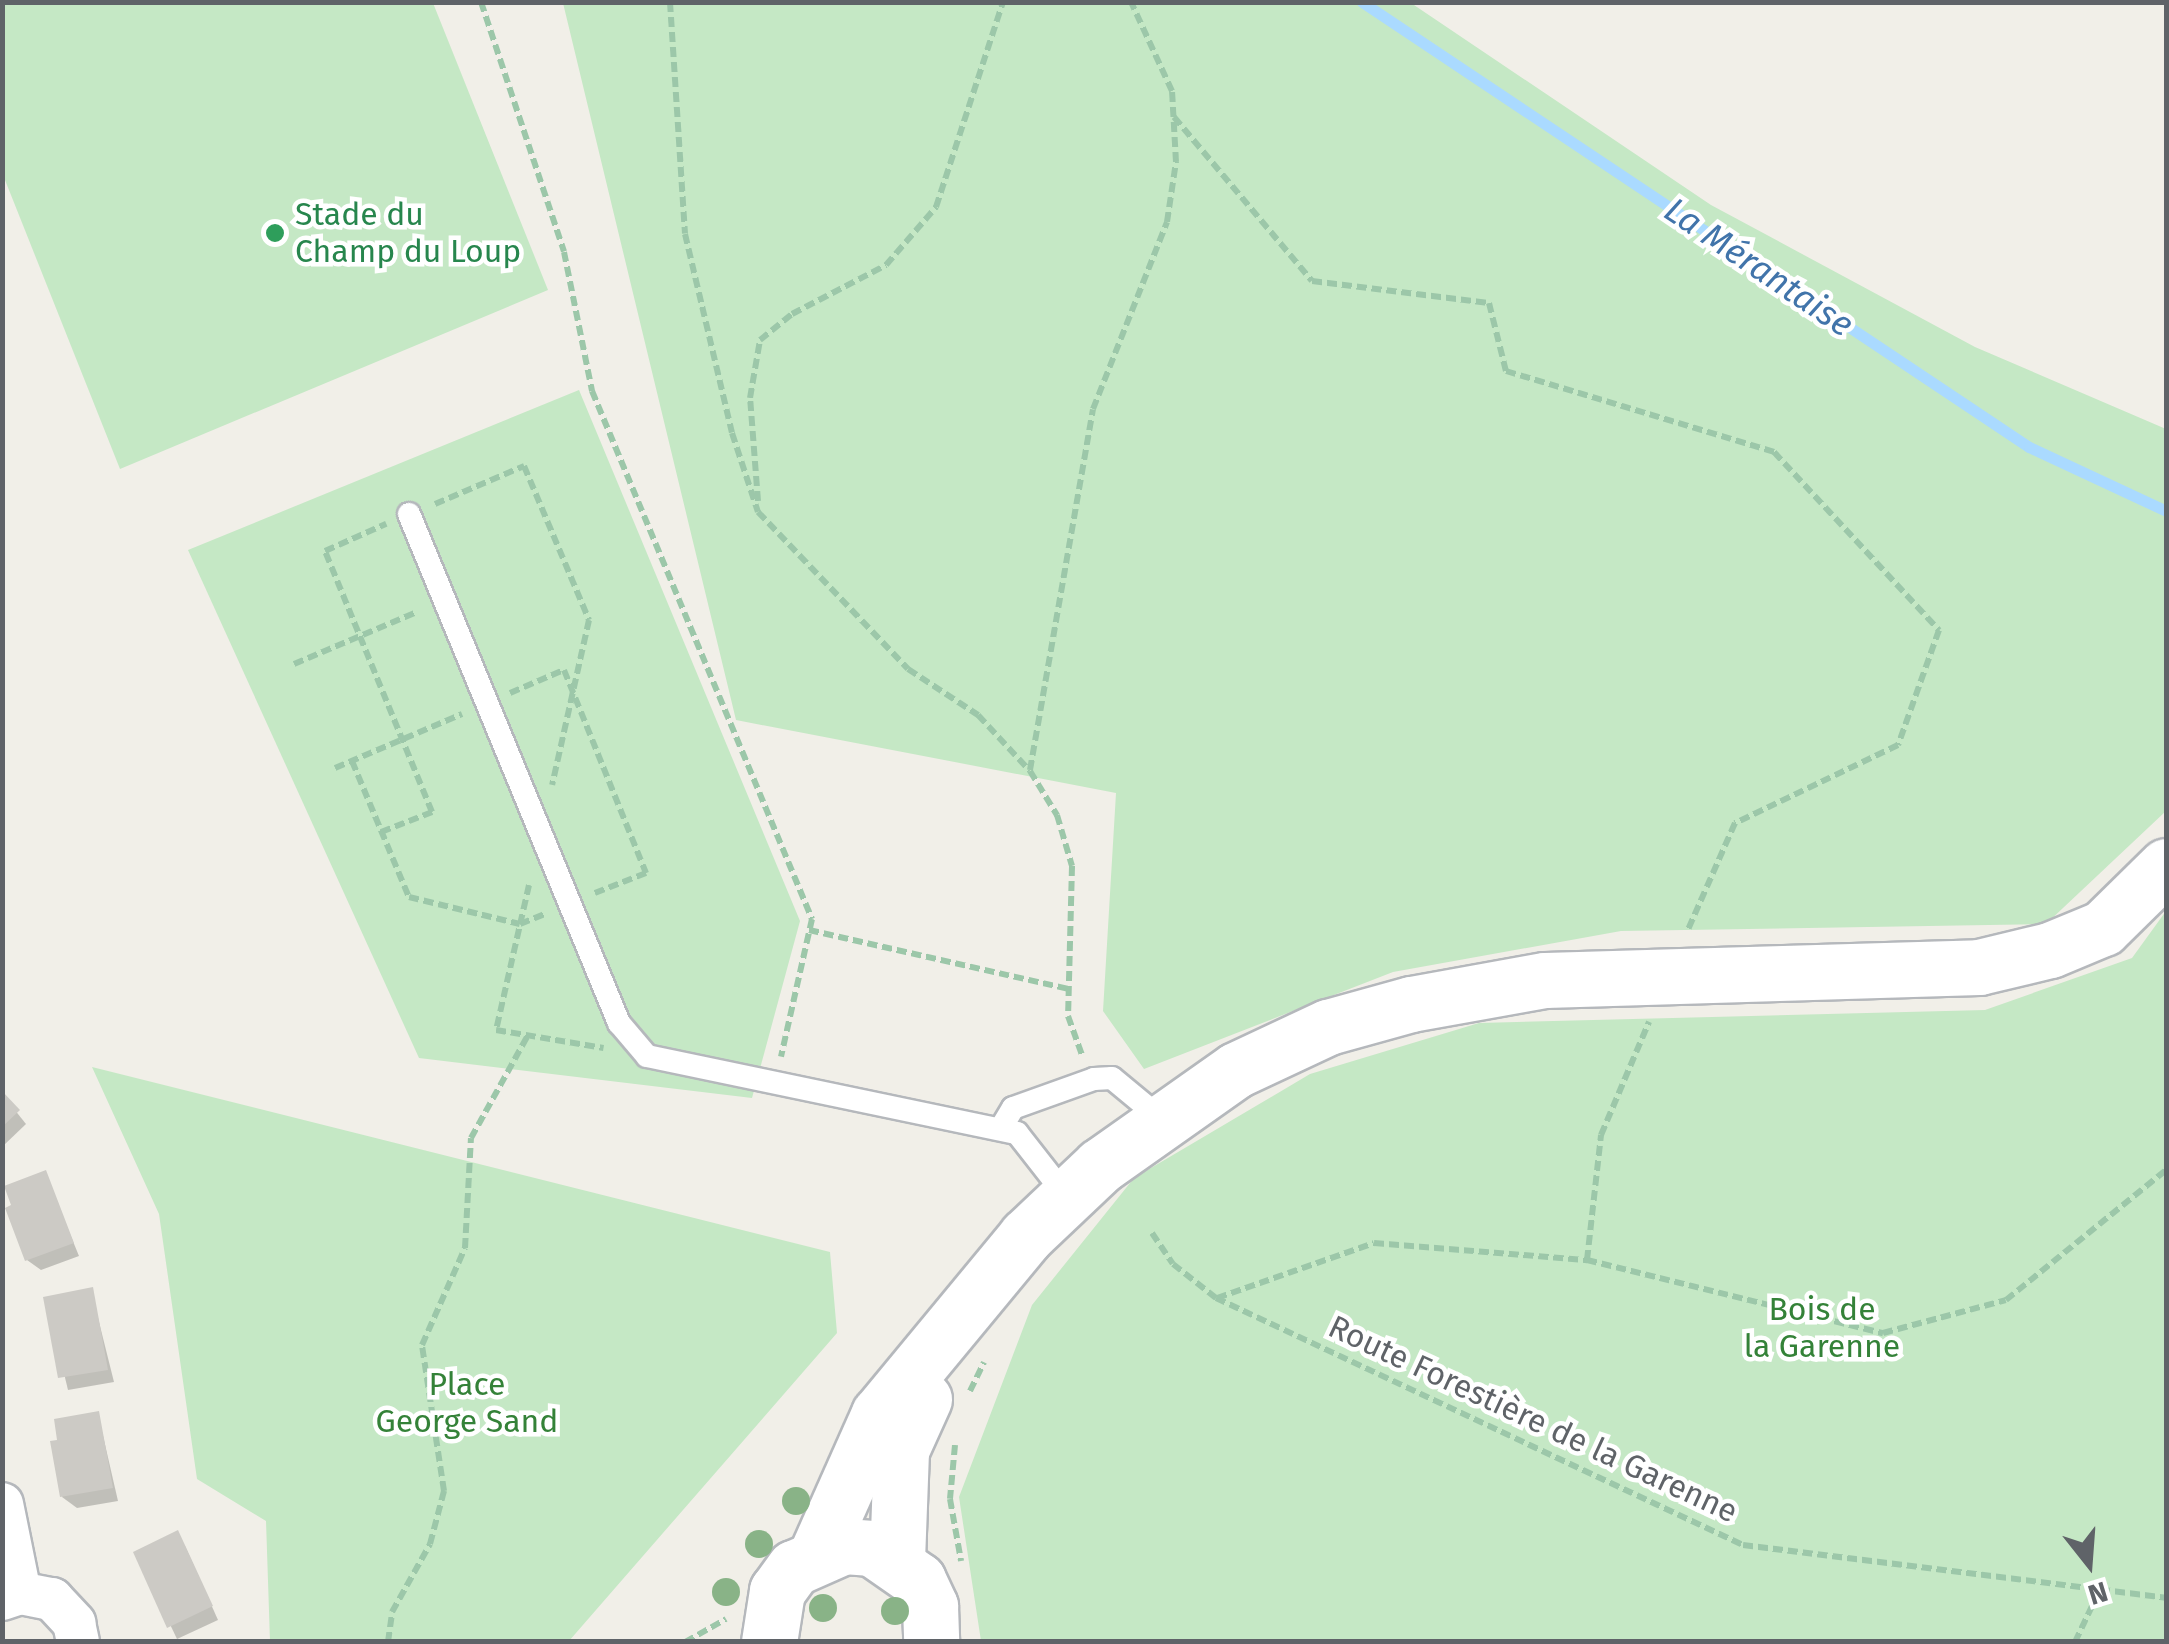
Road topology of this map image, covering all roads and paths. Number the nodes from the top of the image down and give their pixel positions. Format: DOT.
graph roads {
  1 [pos="481,2"];
  2 [pos="670,2"];
  3 [pos="1003,2"];
  4 [pos="1131,2"];
  5 [pos="1174,117"];
  6 [pos="758,512"];
  7 [pos="409,514"];
  8 [pos="445,601"];
  9 [pos="360,636"];
  10 [pos="294,664"];
  11 [pos="1030,771"];
  12 [pos="381,832"];
  13 [pos="2166,866"];
  14 [pos="808,930"];
  15 [pos="1670,972"];
  16 [pos="1069,989"];
  17 [pos="528,1035"];
  18 [pos="1094,1079"];
  19 [pos="776,1083"];
  20 [pos="1164,1121"];
  21 [pos="1001,1128"];
  22 [pos="2166,1170"];
  23 [pos="1067,1197"];
  24 [pos="1152,1233"];
  25 [pos="1587,1260"];
  26 [pos="1216,1298"];
  27 [pos="977,1332"];
  28 [pos="967,1395"];
  29 [pos="957,1429"];
  30 [pos="2,1504"];
  31 [pos="816,1553"];
  32 [pos="898,1560"];
  33 [pos="964,1572"];
  34 [pos="2100,1589"];
  35 [pos="11,1596"];
  36 [pos="2166,1598"];
  37 [pos="761,1634"];
  38 [pos="78,1642"];
  39 [pos="388,1642"];
  40 [pos="931,1642"];
  41 [pos="2076,1642"];
  1 -- 14 [label="path"];
  2 -- 6 [label="path"];
  3 -- 6 [label="path"];
  4 -- 5 [label="path"];
  5 -- 11 [label="path"];
  5 -- 15 [label="path"];
  6 -- 11 [label="path"];
  7 -- 8 [label="lane"];
  7 -- 9 [label="path"];
  8 -- 9 [label="path"];
  8 -- 19 [label="lane"];
  9 -- 10 [label="path"];
  9 -- 12 [label="path"];
  11 -- 16 [label="path"];
  13 -- 15 [label="main road"];
  14 -- 16 [label="path"];
  14 -- 19 [label="path"];
  15 -- 20 [label="main road"];
  15 -- 25 [label="path"];
  16 -- 18 [label="path"];
  17 -- 39 [label="path"];
  18 -- 20 [label="lane"];
  18 -- 21 [label="lane"];
  19 -- 21 [label="lane"];
  20 -- 23 [label="main road"];
  21 -- 23 [label="lane"];
  22 -- 25 [label="path"];
  23 -- 27 [label="main road"];
  24 -- 26 [label="path, Route Forestière de la Garenne"];
  25 -- 26 [label="path"];
  26 -- 34 [label="path, Route Forestière de la Garenne"];
  27 -- 28 [label="path"];
  27 -- 31 [label="main road"];
  27 -- 32 [label="main road"];
  29 -- 33 [label="path"];
  30 -- 35 [label="street"];
  31 -- 32 [label="main road"];
  31 -- 37 [label="main road"];
  32 -- 40 [label="main road"];
  34 -- 36 [label="path, Route Forestière de la Garenne"];
  34 -- 41 [label="path"];
  35 -- 38 [label="street"];
}
